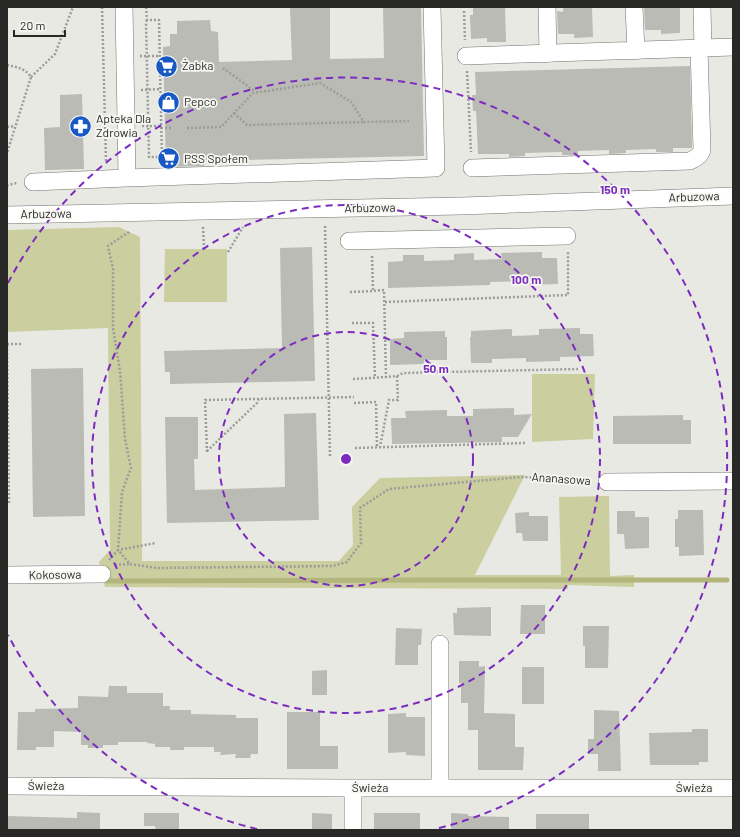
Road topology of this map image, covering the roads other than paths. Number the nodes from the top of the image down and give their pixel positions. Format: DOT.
graph roads {
  1 [pos="124,7"];
  2 [pos="432,7"];
  3 [pos="547,7"];
  4 [pos="634,7"];
  5 [pos="702,7"];
  6 [pos="733,47"];
  7 [pos="701,48"];
  8 [pos="636,50"];
  9 [pos="548,54"];
  10 [pos="466,56"];
  11 [pos="472,168"];
  12 [pos="127,178"];
  13 [pos="33,182"];
  14 [pos="733,196"];
  15 [pos="7,215"];
  16 [pos="567,236"];
  17 [pos="349,241"];
  18 [pos="733,481"];
  19 [pos="607,482"];
  20 [pos="104,569"];
  21 [pos="7,575"];
  22 [pos="440,644"];
  23 [pos="7,786"];
  24 [pos="353,788"];
  25 [pos="440,788"];
  26 [pos="733,788"];
  27 [pos="353,830"];
  1 -- 12 [label="street"];
  2 -- 12 [label="street"];
  3 -- 9 [label="street"];
  4 -- 8 [label="street"];
  5 -- 7 [label="street"];
  6 -- 7 [label="street"];
  7 -- 8 [label="street"];
  7 -- 11 [label="street"];
  8 -- 9 [label="street"];
  9 -- 10 [label="street"];
  12 -- 13 [label="street"];
  14 -- 15 [label="street, Arbuzowa"];
  16 -- 17 [label="street"];
  18 -- 19 [label="street, Ananasowa"];
  20 -- 21 [label="street, Kokosowa"];
  22 -- 25 [label="street"];
  23 -- 24 [label="street, Świeża"];
  24 -- 25 [label="street, Świeża"];
  24 -- 27 [label="street"];
  25 -- 26 [label="street, Świeża"];
}
